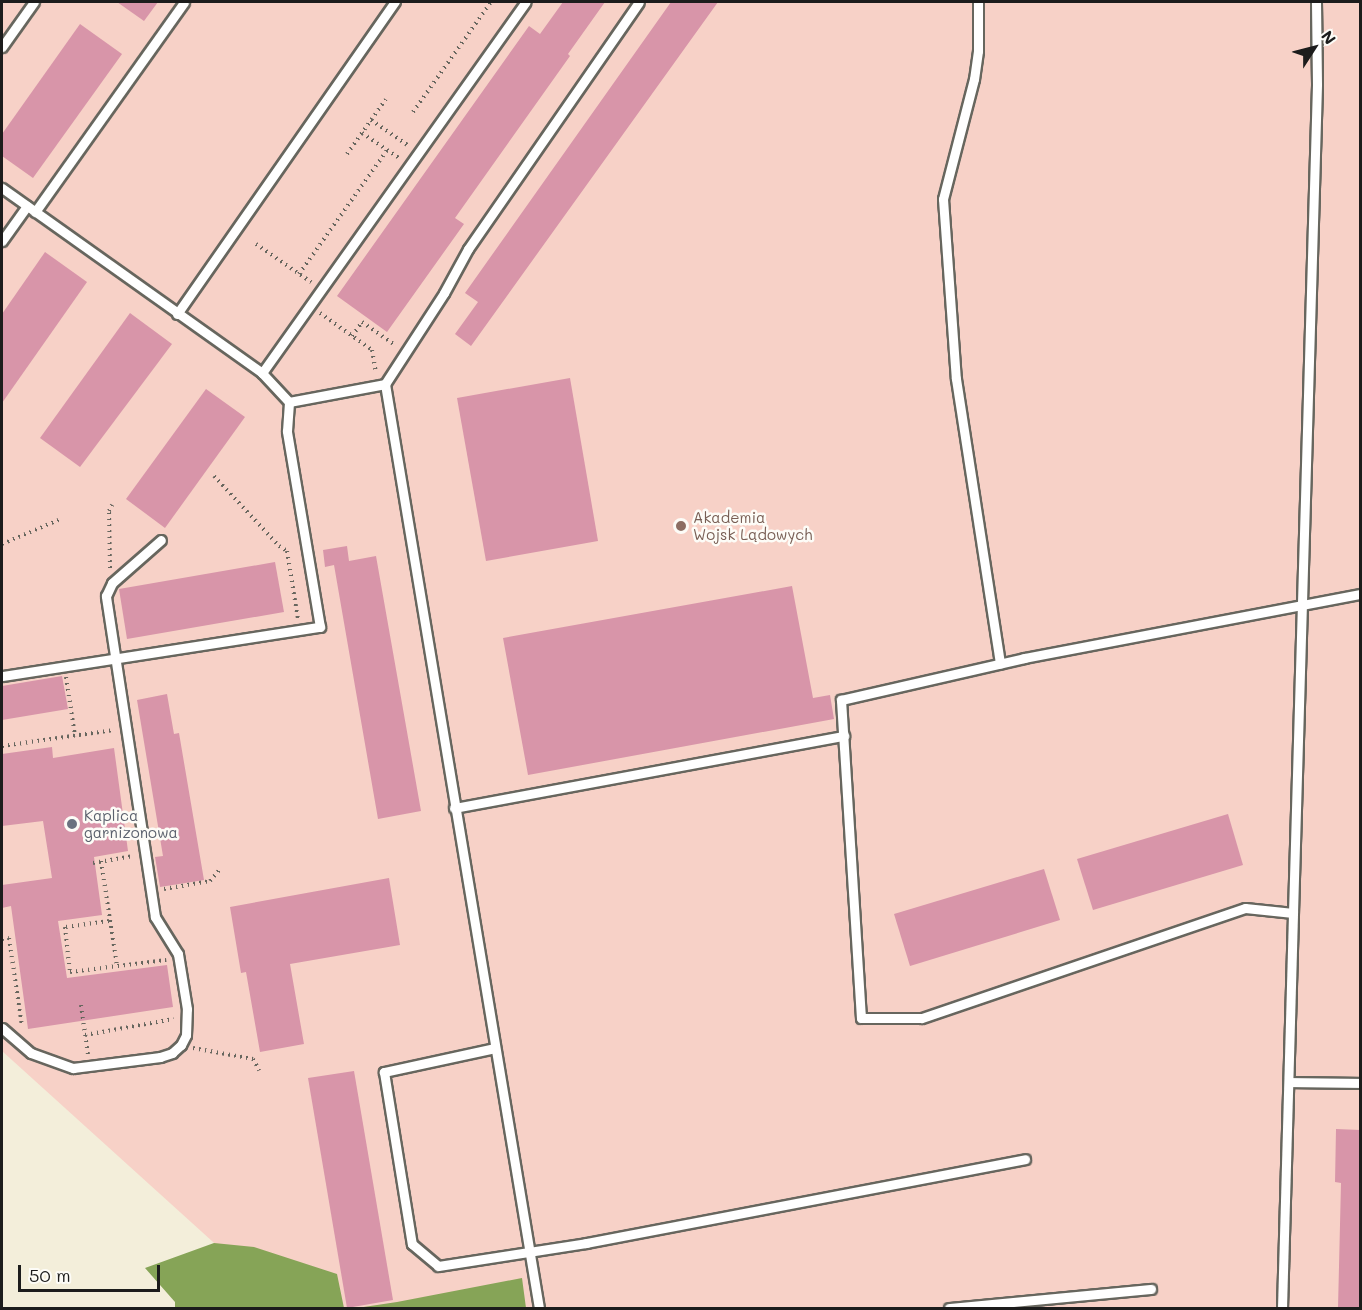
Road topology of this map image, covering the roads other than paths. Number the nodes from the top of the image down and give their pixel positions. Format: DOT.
graph roads {
  1 [pos="34,2"];
  2 [pos="184,2"];
  3 [pos="395,2"];
  4 [pos="526,2"];
  5 [pos="639,2"];
  6 [pos="978,2"];
  7 [pos="1316,2"];
  8 [pos="2,46"];
  9 [pos="2,189"];
  10 [pos="31,209"];
  11 [pos="2,241"];
  12 [pos="177,314"];
  13 [pos="262,373"];
  14 [pos="385,384"];
  15 [pos="289,402"];
  16 [pos="161,540"];
  17 [pos="1360,594"];
  18 [pos="1302,606"];
  19 [pos="117,659"];
  20 [pos="1000,664"];
  21 [pos="2,676"];
  22 [pos="844,736"];
  23 [pos="454,808"];
  24 [pos="1293,913"];
  25 [pos="2,1028"];
  26 [pos="495,1048"];
  27 [pos="1289,1082"];
  28 [pos="1360,1083"];
  29 [pos="1025,1159"];
  30 [pos="530,1250"];
  31 [pos="1151,1289"];
  32 [pos="539,1308"];
  33 [pos="949,1308"];
  34 [pos="1282,1308"];
  1 -- 8 [label="lane"];
  2 -- 10 [label="lane"];
  3 -- 12 [label="lane"];
  4 -- 13 [label="lane"];
  5 -- 14 [label="lane"];
  6 -- 20 [label="lane"];
  7 -- 18 [label="lane"];
  9 -- 10 [label="lane"];
  10 -- 11 [label="lane"];
  10 -- 12 [label="lane"];
  12 -- 13 [label="lane"];
  13 -- 15 [label="lane"];
  14 -- 15 [label="lane"];
  14 -- 23 [label="lane"];
  15 -- 19 [label="lane"];
  16 -- 19 [label="lane"];
  17 -- 18 [label="lane"];
  18 -- 20 [label="lane"];
  18 -- 24 [label="lane"];
  19 -- 21 [label="lane"];
  19 -- 25 [label="lane"];
  20 -- 22 [label="lane"];
  22 -- 23 [label="lane"];
  22 -- 24 [label="lane"];
  23 -- 26 [label="lane"];
  24 -- 27 [label="lane"];
  26 -- 30 [label="lane"];
  26 -- 30 [label="lane"];
  27 -- 28 [label="lane"];
  27 -- 34 [label="lane"];
  29 -- 30 [label="lane"];
  30 -- 32 [label="lane"];
  31 -- 33 [label="lane"];
}
